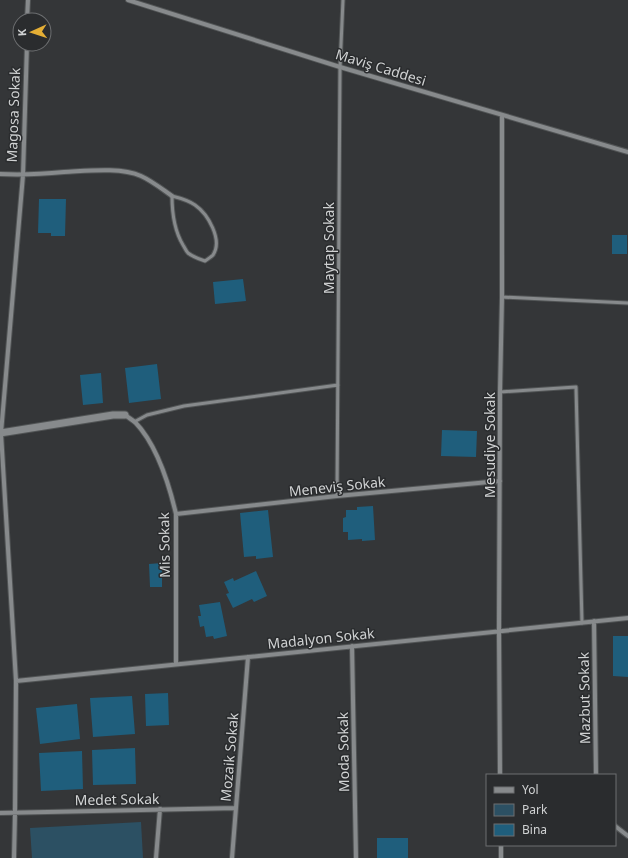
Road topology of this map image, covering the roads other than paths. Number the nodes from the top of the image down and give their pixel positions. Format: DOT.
graph roads {
  1 [pos="28,0"];
  2 [pos="128,0"];
  3 [pos="343,0"];
  4 [pos="27,12"];
  5 [pos="27,52"];
  6 [pos="340,67"];
  7 [pos="502,115"];
  8 [pos="628,152"];
  9 [pos="0,174"];
  10 [pos="22,175"];
  11 [pos="172,196"];
  12 [pos="502,297"];
  13 [pos="628,304"];
  14 [pos="338,385"];
  15 [pos="500,392"];
  16 [pos="125,415"];
  17 [pos="134,422"];
  18 [pos="0,433"];
  19 [pos="500,481"];
  20 [pos="337,496"];
  21 [pos="176,514"];
  22 [pos="628,618"];
  23 [pos="594,621"];
  24 [pos="582,623"];
  25 [pos="499,631"];
  26 [pos="352,646"];
  27 [pos="248,657"];
  28 [pos="176,664"];
  29 [pos="16,681"];
  30 [pos="500,774"];
  31 [pos="596,774"];
  32 [pos="236,808"];
  33 [pos="160,809"];
  34 [pos="0,813"];
  35 [pos="15,813"];
  36 [pos="616,827"];
  37 [pos="628,836"];
  38 [pos="501,846"];
  39 [pos="14,858"];
  40 [pos="156,858"];
  41 [pos="232,858"];
  42 [pos="356,858"];
  43 [pos="501,858"];
  1 -- 4 [label="street"];
  2 -- 6 [label="street, Maviş Caddesi"];
  3 -- 6 [label="lane, Maytap Sokak"];
  5 -- 10 [label="street, Magosa Sokak"];
  6 -- 7 [label="street, Maviş Caddesi"];
  6 -- 14 [label="lane, Maytap Sokak"];
  7 -- 8 [label="street, Maviş Caddesi"];
  7 -- 12 [label="street, Mesudiye Sokak"];
  9 -- 10 [label="street"];
  10 -- 11 [label="street"];
  10 -- 18 [label="street, Magosa Sokak"];
  11 -- 11 [label="lane"];
  12 -- 13 [label="lane"];
  12 -- 15 [label="street, Mesudiye Sokak"];
  14 -- 17 [label="lane"];
  14 -- 20 [label="lane, Maytap Sokak"];
  15 -- 19 [label="street, Mesudiye Sokak"];
  15 -- 24 [label="lane"];
  16 -- 17 [label="street, Mis Sokak"];
  16 -- 18 [label="street"];
  17 -- 21 [label="street, Mis Sokak"];
  18 -- 29 [label="street, Magosa Sokak"];
  19 -- 20 [label="street, Meneviş Sokak"];
  19 -- 25 [label="street, Mesudiye Sokak"];
  20 -- 21 [label="street, Meneviş Sokak"];
  21 -- 28 [label="street, Mis Sokak"];
  22 -- 23 [label="street, Madalyon Sokak"];
  23 -- 24 [label="street, Madalyon Sokak"];
  23 -- 31 [label="street, Mazbut Sokak"];
  24 -- 25 [label="street, Madalyon Sokak"];
  25 -- 26 [label="street, Madalyon Sokak"];
  25 -- 30 [label="street, Mesudiye Sokak"];
  26 -- 27 [label="street, Madalyon Sokak"];
  26 -- 42 [label="street, Moda Sokak"];
  27 -- 28 [label="street, Madalyon Sokak"];
  27 -- 32 [label="street, Mozaik Sokak"];
  28 -- 29 [label="street, Madalyon Sokak"];
  29 -- 35 [label="street, Magosa Sokak"];
  32 -- 33 [label="street, Medet Sokak"];
  32 -- 41 [label="street, Mozaik Sokak"];
  33 -- 35 [label="street, Medet Sokak"];
  33 -- 40 [label="street"];
  34 -- 35 [label="street, Medet Sokak"];
  35 -- 39 [label="street, Magosa Sokak"];
  36 -- 37 [label="street"];
  38 -- 43 [label="street"];
}
